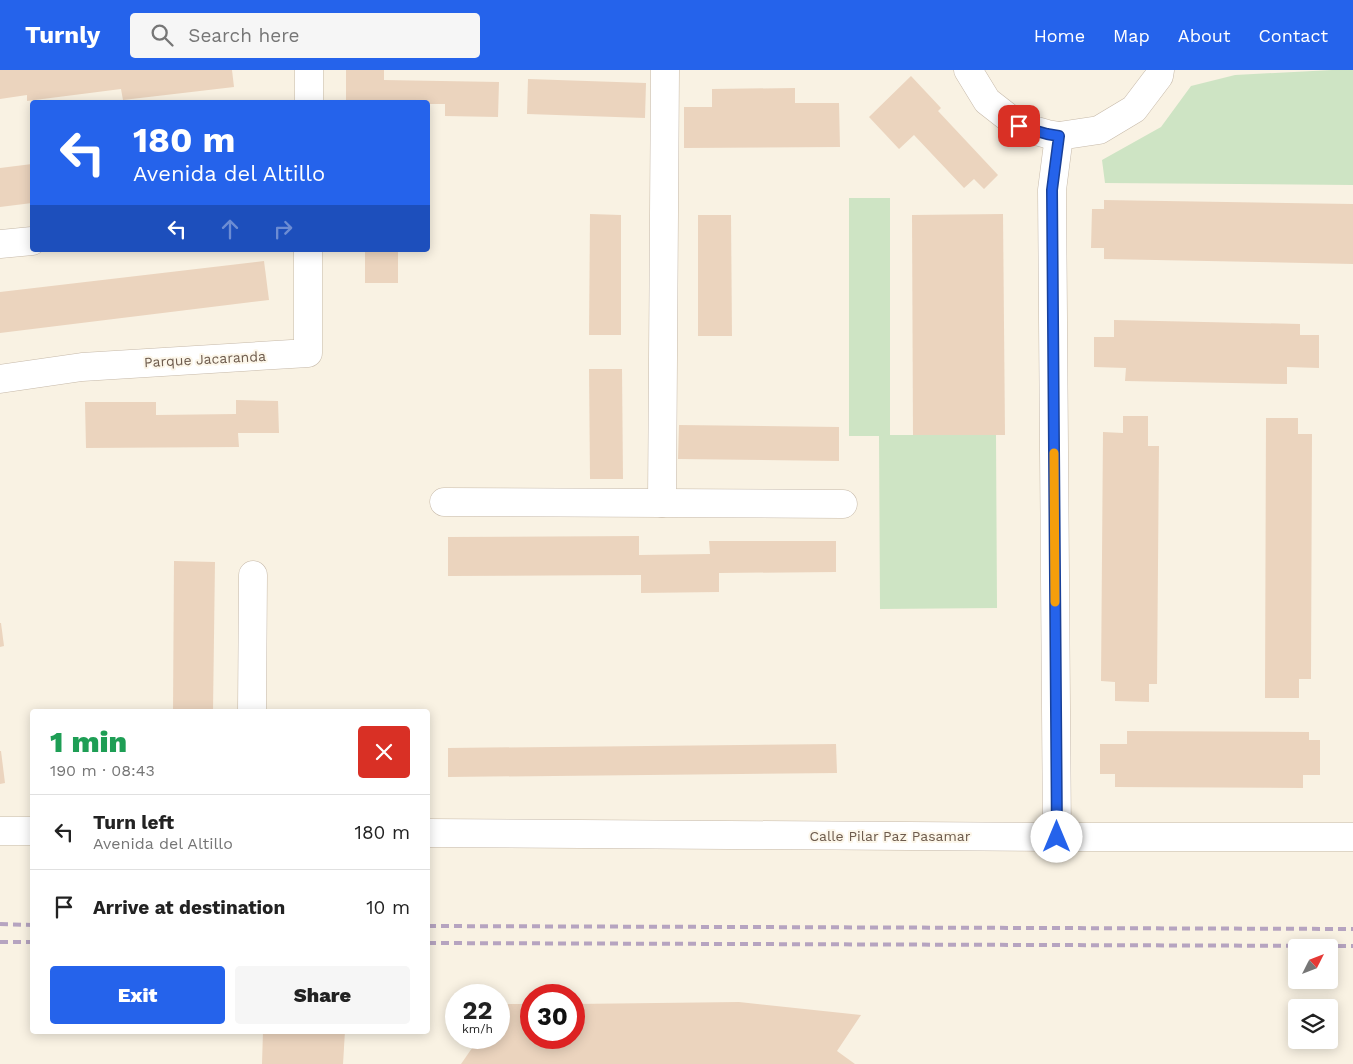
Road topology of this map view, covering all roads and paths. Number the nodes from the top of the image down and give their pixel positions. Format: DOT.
graph roads {
  1 [pos="309,70"];
  2 [pos="665,70"];
  3 [pos="968,70"];
  4 [pos="1165,72"];
  5 [pos="309,100"];
  6 [pos="1059,136"];
  7 [pos="30,241"];
  8 [pos="0,244"];
  9 [pos="308,252"];
  10 [pos="0,379"];
  11 [pos="444,502"];
  12 [pos="662,503"];
  13 [pos="842,504"];
  14 [pos="253,575"];
  15 [pos="252,709"];
  16 [pos="0,831"];
  17 [pos="30,831"];
  18 [pos="430,833"];
  19 [pos="1057,837"];
  20 [pos="1353,837"];
  1 -- 5 [label="street"];
  2 -- 12 [label="street"];
  3 -- 6 [label="street"];
  4 -- 6 [label="street"];
  6 -- 19 [label="street"];
  7 -- 8 [label="street"];
  9 -- 10 [label="street, Parque Jacaranda"];
  11 -- 12 [label="street"];
  12 -- 13 [label="street"];
  14 -- 15 [label="street"];
  16 -- 17 [label="street"];
  18 -- 19 [label="street, Calle Pilar Paz Pasamar"];
  19 -- 20 [label="street, Calle Pilar Paz Pasamar"];
}
